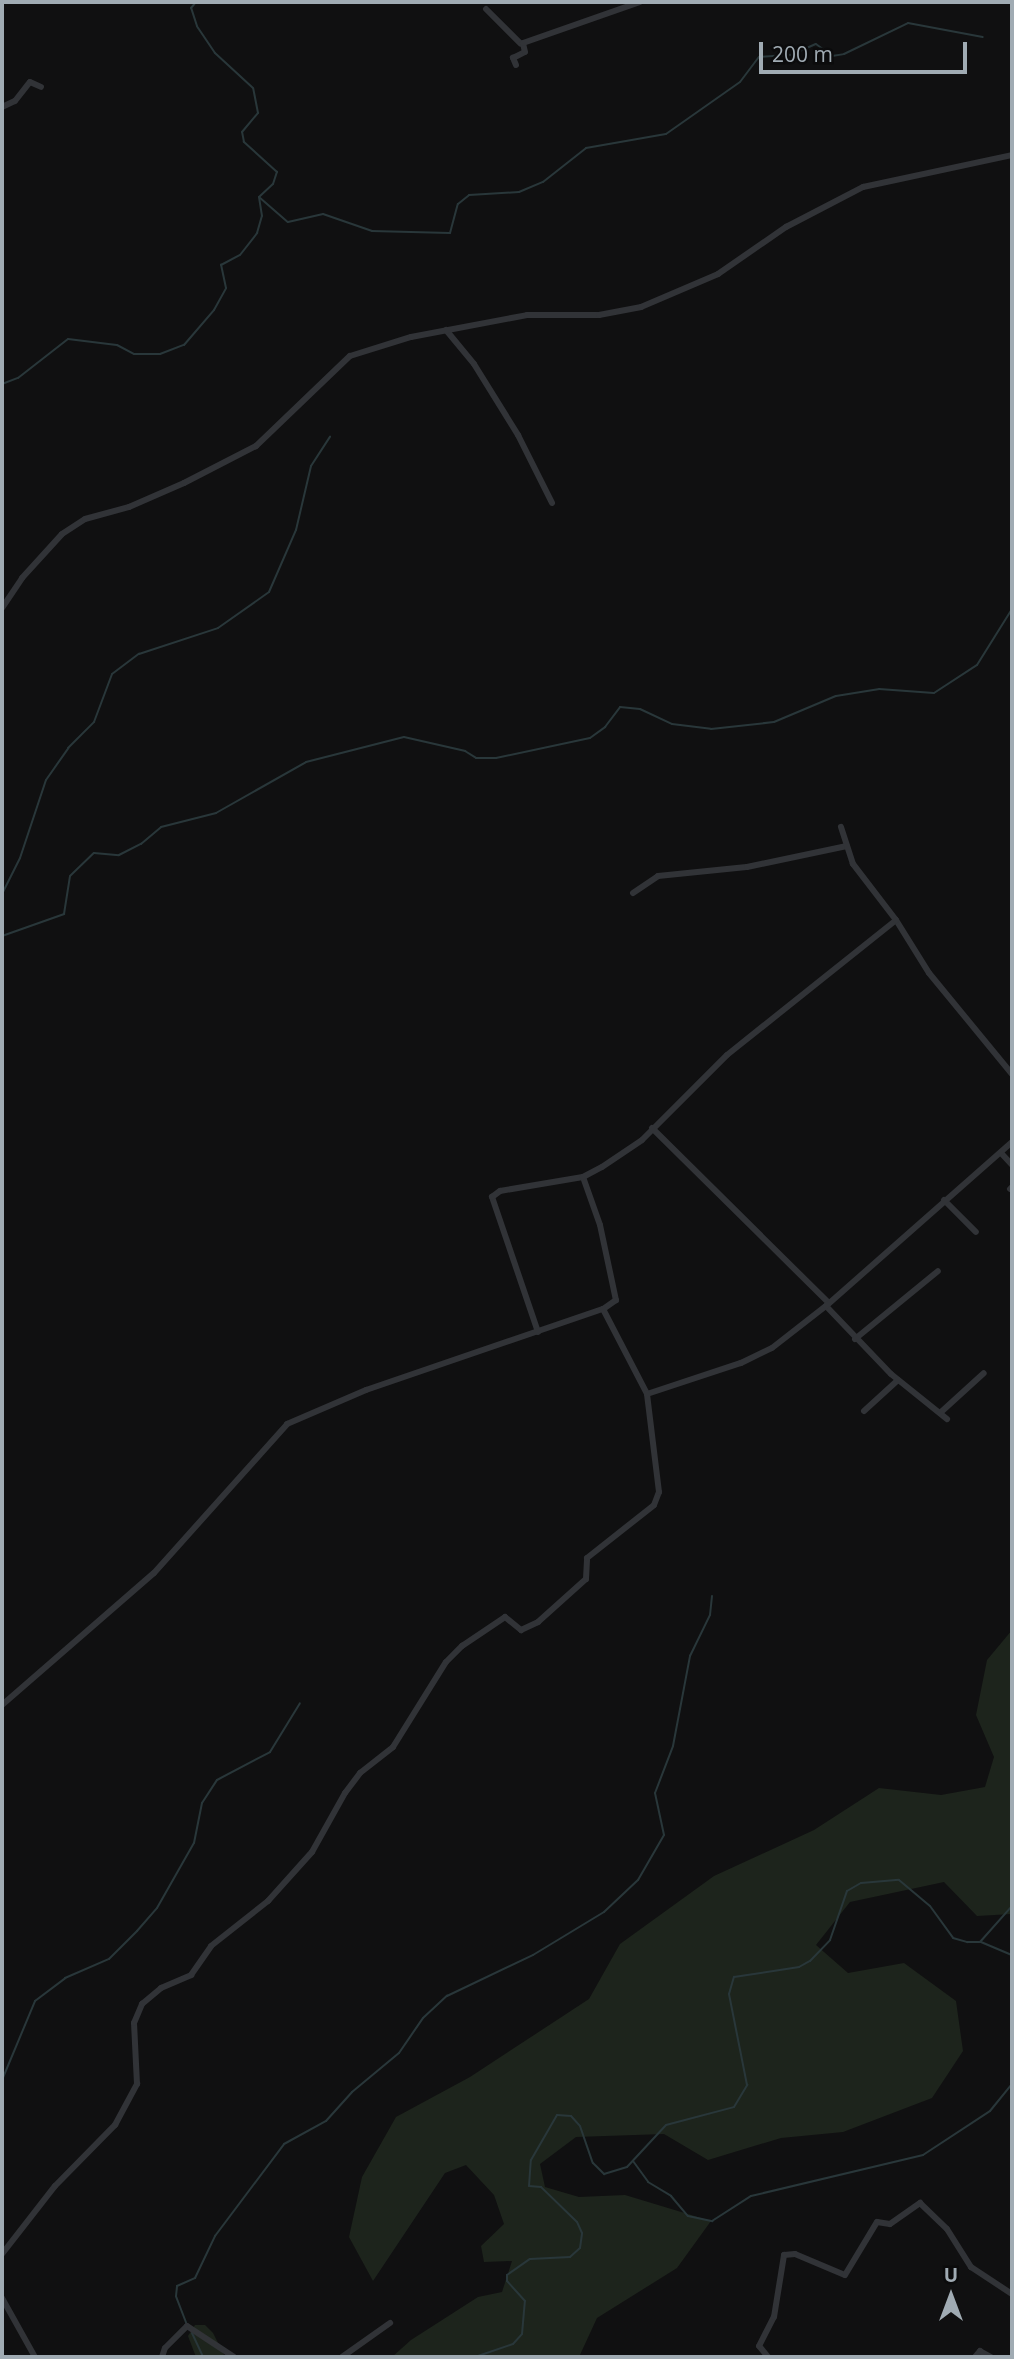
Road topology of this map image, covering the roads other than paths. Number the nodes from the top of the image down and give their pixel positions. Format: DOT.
graph roads {
  1 [pos="640,2"];
  2 [pos="486,9"];
  3 [pos="520,44"];
  4 [pos="516,65"];
  5 [pos="41,87"];
  6 [pos="2,107"];
  7 [pos="1012,155"];
  8 [pos="446,330"];
  9 [pos="552,503"];
  10 [pos="2,608"];
  11 [pos="841,827"];
  12 [pos="847,846"];
  13 [pos="633,893"];
  14 [pos="896,920"];
  15 [pos="1012,1074"];
  16 [pos="652,1128"];
  17 [pos="1012,1142"];
  18 [pos="1000,1153"];
  19 [pos="1012,1165"];
  20 [pos="583,1177"];
  21 [pos="944,1200"];
  22 [pos="976,1233"];
  23 [pos="938,1270"];
  24 [pos="827,1305"];
  25 [pos="603,1309"];
  26 [pos="538,1332"];
  27 [pos="855,1339"];
  28 [pos="984,1373"];
  29 [pos="898,1380"];
  30 [pos="646,1394"];
  31 [pos="864,1411"];
  32 [pos="940,1413"];
  33 [pos="947,1419"];
  34 [pos="2,1705"];
  35 [pos="2,2254"];
  36 [pos="1012,2294"];
  37 [pos="2,2298"];
  38 [pos="390,2323"];
  39 [pos="35,2357"];
  40 [pos="162,2357"];
  41 [pos="234,2357"];
  42 [pos="342,2357"];
  43 [pos="768,2357"];
  44 [pos="975,2357"];
  45 [pos="991,2357"];
  1 -- 3 [label="street"];
  2 -- 3 [label="street"];
  3 -- 4 [label="street"];
  5 -- 6 [label="street"];
  7 -- 8 [label="street"];
  8 -- 9 [label="street"];
  8 -- 10 [label="street"];
  11 -- 12 [label="street"];
  12 -- 13 [label="street"];
  12 -- 14 [label="street"];
  14 -- 15 [label="street"];
  14 -- 16 [label="street"];
  16 -- 20 [label="street"];
  16 -- 24 [label="street"];
  17 -- 18 [label="street"];
  18 -- 19 [label="street"];
  18 -- 21 [label="street"];
  20 -- 25 [label="street"];
  20 -- 26 [label="street"];
  21 -- 22 [label="street"];
  21 -- 24 [label="street"];
  23 -- 27 [label="street"];
  24 -- 27 [label="street"];
  24 -- 30 [label="street"];
  25 -- 26 [label="street"];
  25 -- 30 [label="street"];
  26 -- 34 [label="street"];
  27 -- 29 [label="street"];
  28 -- 32 [label="street"];
  29 -- 31 [label="street"];
  29 -- 32 [label="street"];
  30 -- 35 [label="street"];
  32 -- 33 [label="street"];
  36 -- 43 [label="street"];
  37 -- 39 [label="street"];
  38 -- 42 [label="street"];
  40 -- 41 [label="street"];
  44 -- 45 [label="street"];
}
